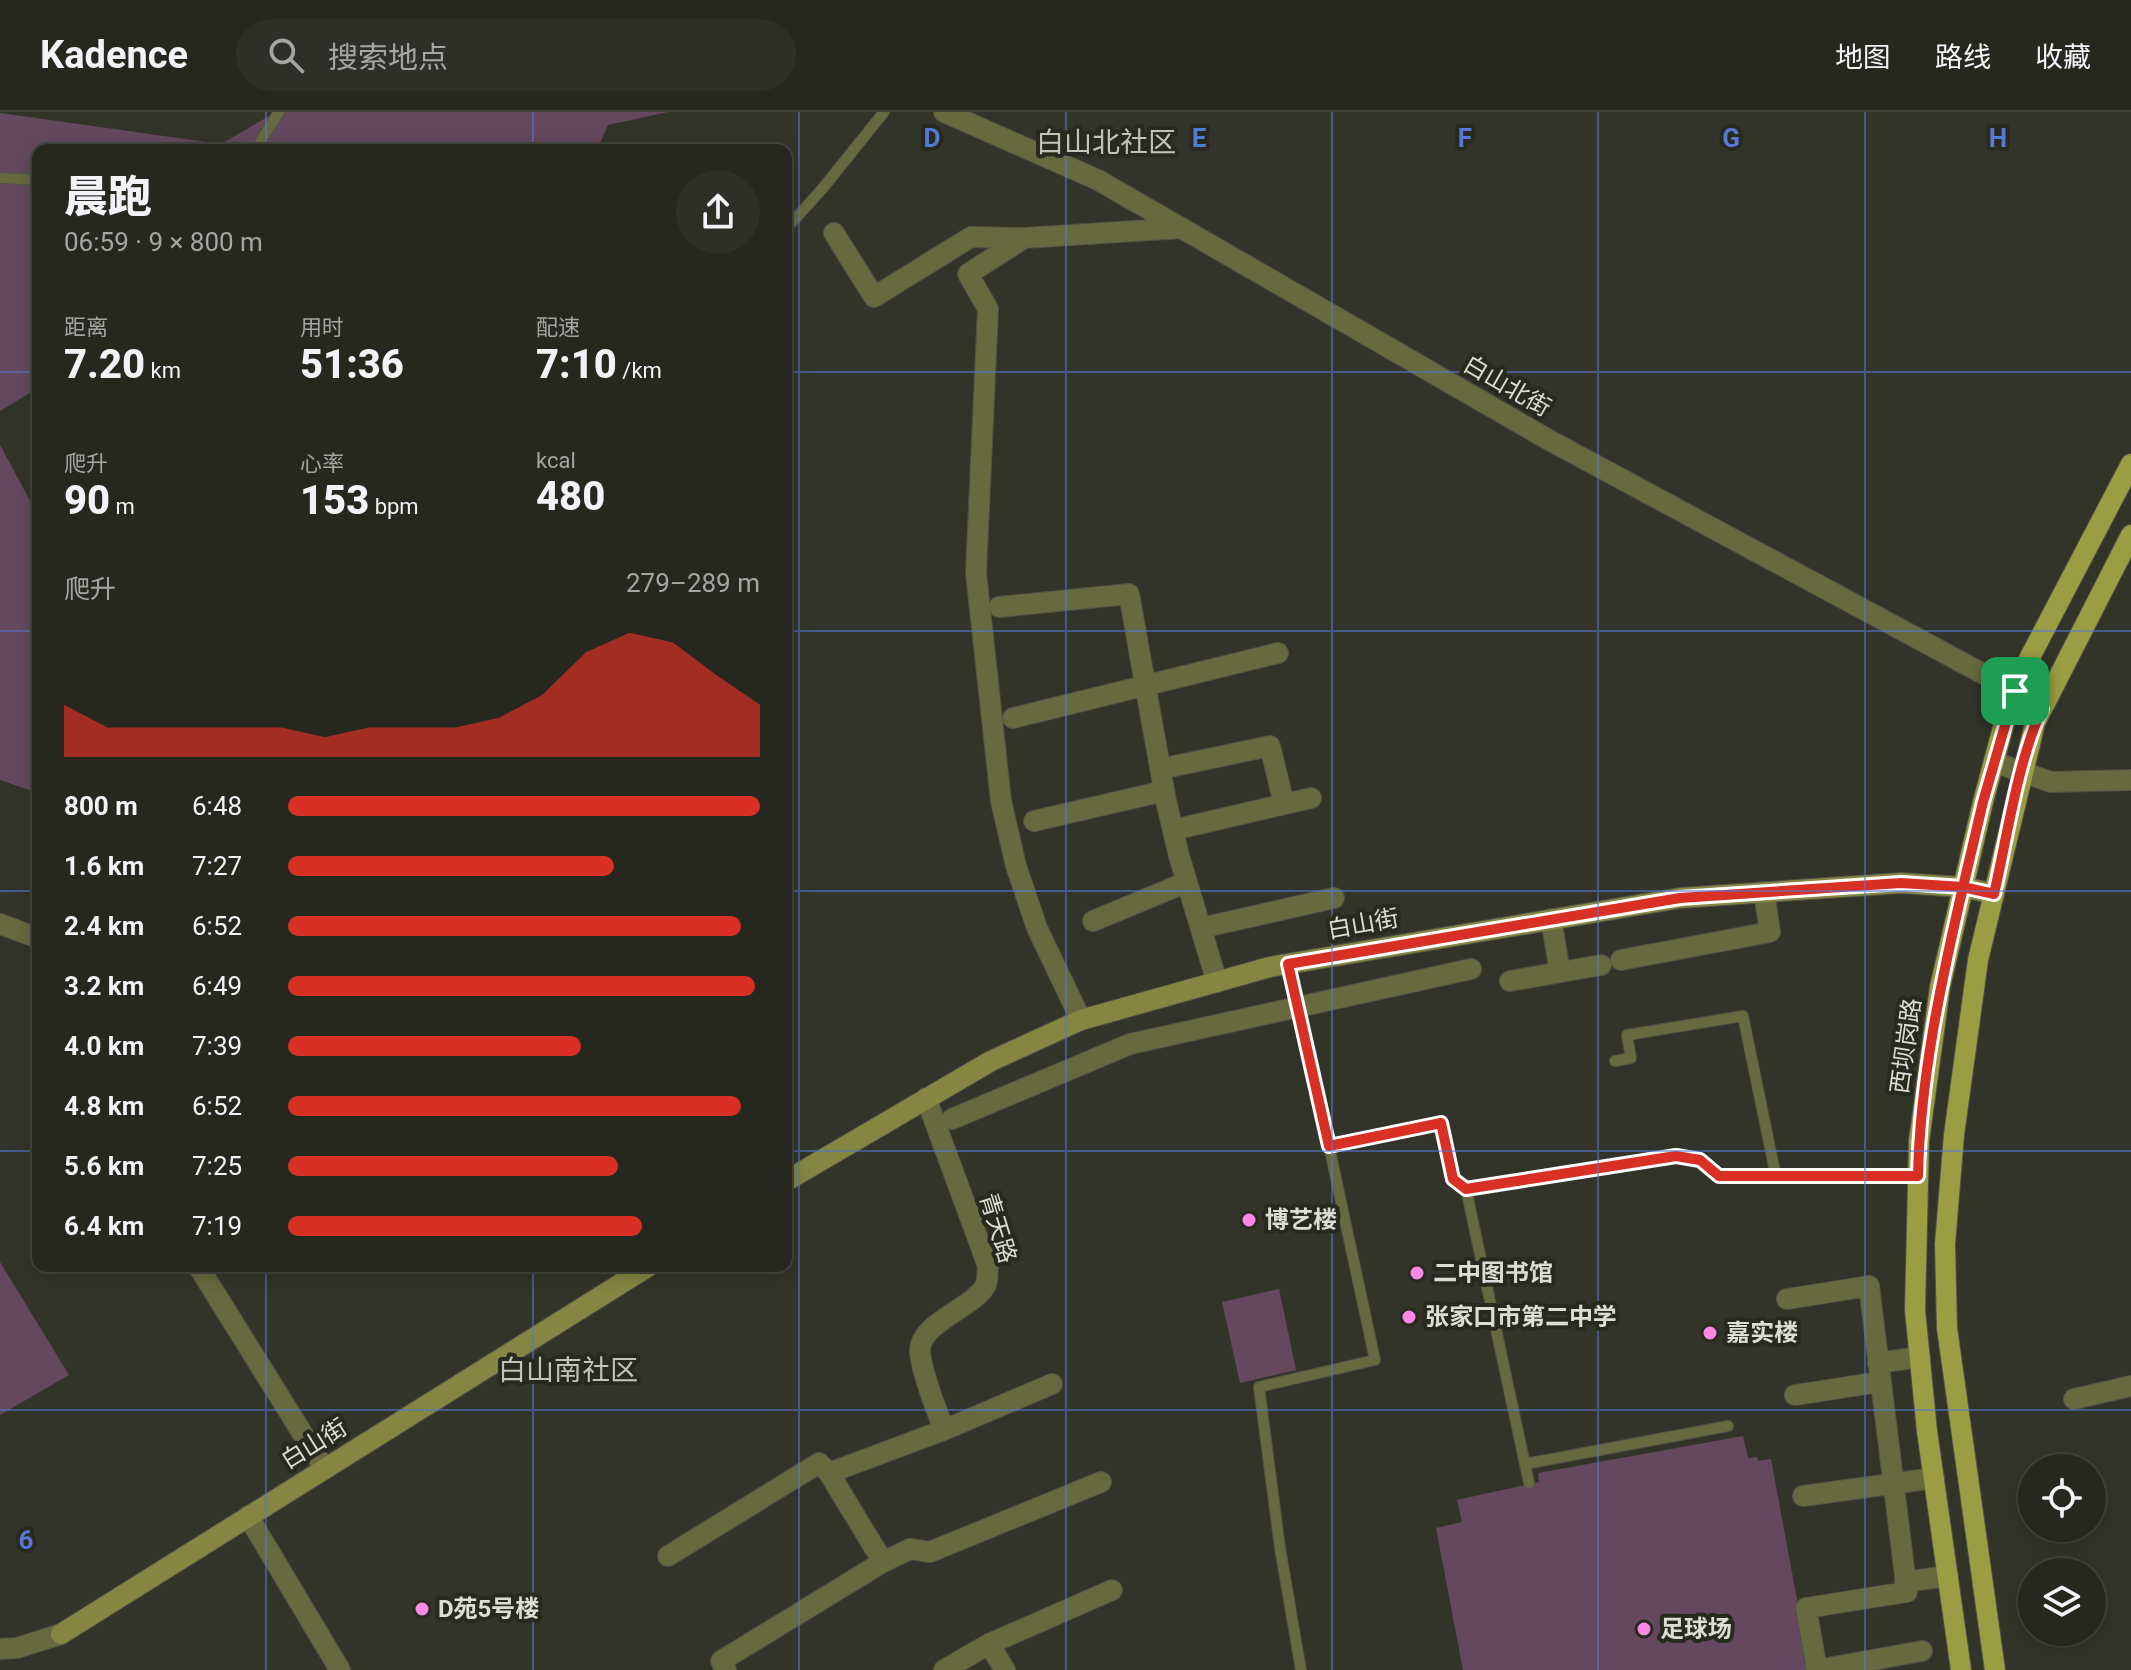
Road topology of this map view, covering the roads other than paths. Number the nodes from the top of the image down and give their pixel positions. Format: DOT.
graph roads {
  1 [pos="279,112"];
  2 [pos="884,112"];
  3 [pos="944,112"];
  4 [pos="259,144"];
  5 [pos="0,178"];
  6 [pos="32,180"];
  7 [pos="792,222"];
  8 [pos="1182,228"];
  9 [pos="834,233"];
  10 [pos="1024,238"];
  11 [pos="2131,464"];
  12 [pos="2131,535"];
  13 [pos="999,607"];
  14 [pos="1278,653"];
  15 [pos="1144,685"];
  16 [pos="2015,691"];
  17 [pos="2042,709"];
  18 [pos="1013,718"];
  19 [pos="1994,762"];
  20 [pos="1160,769"];
  21 [pos="2022,773"];
  22 [pos="2131,780"];
  23 [pos="1164,791"];
  24 [pos="1311,798"];
  25 [pos="1284,804"];
  26 [pos="1034,821"];
  27 [pos="1173,830"];
  28 [pos="1187,882"];
  29 [pos="1963,887"];
  30 [pos="1764,892"];
  31 [pos="1994,894"];
  32 [pos="1334,898"];
  33 [pos="1551,919"];
  34 [pos="1093,921"];
  35 [pos="0,924"];
  36 [pos="1201,928"];
  37 [pos="32,936"];
  38 [pos="1288,964"];
  39 [pos="1471,969"];
  40 [pos="1560,972"];
  41 [pos="1510,981"];
  42 [pos="1217,982"];
  43 [pos="1297,1006"];
  44 [pos="1081,1020"];
  45 [pos="1615,1061"];
  46 [pos="926,1098"];
  47 [pos="952,1119"];
  48 [pos="1329,1146"];
  49 [pos="1918,1176"];
  50 [pos="792,1177"];
  51 [pos="1776,1177"];
  52 [pos="1466,1189"];
  53 [pos="202,1272"];
  54 [pos="639,1272"];
  55 [pos="1787,1299"];
  56 [pos="1920,1357"];
  57 [pos="1879,1372"];
  58 [pos="1052,1384"];
  59 [pos="2131,1386"];
  60 [pos="1795,1395"];
  61 [pos="2074,1399"];
  62 [pos="1956,1402"];
  63 [pos="1925,1407"];
  64 [pos="1728,1426"];
  65 [pos="944,1430"];
  66 [pos="1525,1464"];
  67 [pos="324,1468"];
  68 [pos="829,1473"];
  69 [pos="1934,1478"];
  70 [pos="1101,1482"];
  71 [pos="1529,1483"];
  72 [pos="1893,1484"];
  73 [pos="1803,1496"];
  74 [pos="248,1516"];
  75 [pos="668,1556"];
  76 [pos="883,1562"];
  77 [pos="1948,1576"];
  78 [pos="1905,1582"];
  79 [pos="1112,1590"];
  80 [pos="61,1634"];
  81 [pos="989,1644"];
  82 [pos="0,1649"];
  83 [pos="1922,1651"];
  84 [pos="340,1670"];
  85 [pos="726,1670"];
  86 [pos="944,1670"];
  87 [pos="1005,1670"];
  88 [pos="1301,1670"];
  89 [pos="1961,1670"];
  90 [pos="1995,1670"];
  1 -- 4 [label="lane"];
  2 -- 7 [label="lane"];
  3 -- 8 [label="street, 白山北街"];
  5 -- 6 [label="lane"];
  8 -- 10 [label="street"];
  8 -- 16 [label="street, 白山北街"];
  9 -- 10 [label="street"];
  10 -- 44 [label="street"];
  11 -- 16 [label="main road, 西坝岗路"];
  12 -- 17 [label="main road"];
  13 -- 15 [label="street"];
  14 -- 15 [label="street"];
  15 -- 18 [label="street"];
  15 -- 20 [label="street"];
  16 -- 17 [label="street, 白山北街"];
  16 -- 19 [label="main road, 西坝岗路"];
  17 -- 21 [label="main road"];
  19 -- 21 [label="street"];
  19 -- 29 [label="main road, 西坝岗路"];
  20 -- 23 [label="street"];
  20 -- 25 [label="street"];
  21 -- 22 [label="street"];
  21 -- 31 [label="main road"];
  23 -- 26 [label="street"];
  23 -- 27 [label="street"];
  24 -- 25 [label="street"];
  25 -- 27 [label="street"];
  27 -- 28 [label="street"];
  28 -- 34 [label="street"];
  28 -- 36 [label="street"];
  29 -- 30 [label="main road, 白山街"];
  29 -- 31 [label="main road, 白山街"];
  29 -- 49 [label="main road, 西坝岗路"];
  30 -- 33 [label="main road, 白山街"];
  30 -- 40 [label="street"];
  31 -- 62 [label="main road"];
  32 -- 36 [label="street"];
  33 -- 38 [label="main road, 白山街"];
  33 -- 40 [label="street"];
  35 -- 37 [label="street"];
  36 -- 42 [label="street"];
  38 -- 42 [label="main road, 白山街"];
  38 -- 43 [label="lane"];
  39 -- 43 [label="street"];
  40 -- 41 [label="street"];
  42 -- 44 [label="main road, 白山街"];
  43 -- 47 [label="street"];
  43 -- 48 [label="lane"];
  44 -- 46 [label="main road, 白山街"];
  45 -- 51 [label="lane"];
  46 -- 50 [label="main road, 白山街"];
  46 -- 65 [label="street, 青天路"];
  48 -- 52 [label="lane"];
  48 -- 88 [label="lane"];
  49 -- 51 [label="lane"];
  49 -- 56 [label="main road, 西坝岗路"];
  51 -- 52 [label="lane"];
  52 -- 66 [label="lane"];
  53 -- 67 [label="street"];
  54 -- 67 [label="main road, 白山街"];
  55 -- 57 [label="street"];
  56 -- 57 [label="street"];
  56 -- 63 [label="main road, 西坝岗路"];
  57 -- 60 [label="street"];
  57 -- 72 [label="street"];
  58 -- 65 [label="street"];
  59 -- 61 [label="street"];
  62 -- 63 [label="main road"];
  62 -- 90 [label="main road"];
  63 -- 69 [label="main road, 西坝岗路"];
  64 -- 66 [label="lane"];
  65 -- 68 [label="street"];
  66 -- 71 [label="lane"];
  67 -- 74 [label="main road, 白山街"];
  68 -- 75 [label="street"];
  68 -- 76 [label="street"];
  69 -- 72 [label="street"];
  69 -- 77 [label="main road, 西坝岗路"];
  70 -- 76 [label="street"];
  72 -- 73 [label="street"];
  72 -- 78 [label="street"];
  74 -- 80 [label="main road, 白山街"];
  74 -- 84 [label="street"];
  76 -- 85 [label="street"];
  77 -- 78 [label="street"];
  77 -- 89 [label="main road, 西坝岗路"];
  78 -- 83 [label="street"];
  79 -- 81 [label="street"];
  80 -- 82 [label="street, 白山街"];
  81 -- 86 [label="street"];
  81 -- 87 [label="street"];
}
